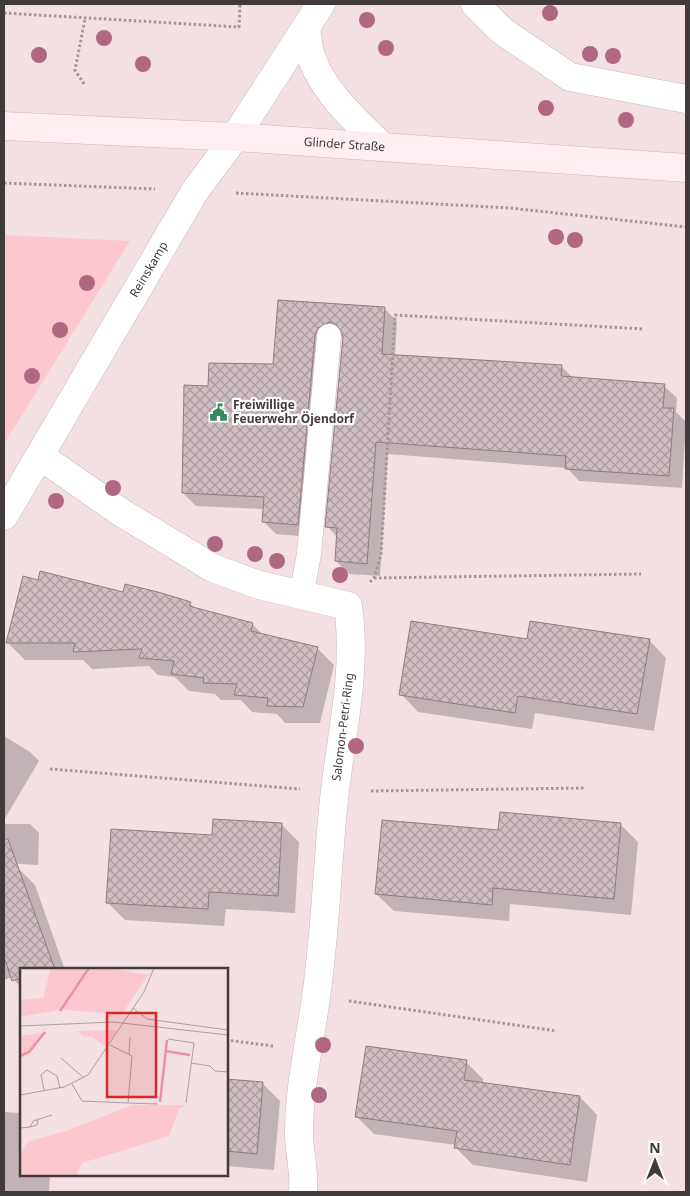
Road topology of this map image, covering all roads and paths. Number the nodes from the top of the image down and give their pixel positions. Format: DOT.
graph roads {
  1 [pos="240,4"];
  2 [pos="321,4"];
  3 [pos="475,4"];
  4 [pos="4,13"];
  5 [pos="85,19"];
  6 [pos="306,29"];
  7 [pos="84,84"];
  8 [pos="686,99"];
  9 [pos="4,126"];
  10 [pos="235,137"];
  11 [pos="383,147"];
  12 [pos="686,168"];
  13 [pos="4,183"];
  14 [pos="195,191"];
  15 [pos="686,227"];
  16 [pos="644,329"];
  17 [pos="329,336"];
  18 [pos="40,456"];
  19 [pos="4,516"];
  20 [pos="641,574"];
  21 [pos="374,578"];
  22 [pos="301,596"];
  23 [pos="348,606"];
  24 [pos="316,996"];
  25 [pos="557,1031"];
  26 [pos="228,1040"];
  27 [pos="308,1050"];
  28 [pos="303,1192"];
  1 -- 5 [label="path"];
  2 -- 6 [label="street, Reinskamp"];
  3 -- 8 [label="street"];
  4 -- 5 [label="path"];
  5 -- 7 [label="path"];
  6 -- 10 [label="street, Reinskamp"];
  6 -- 11 [label="street"];
  9 -- 10 [label="main road, Glinder Straße"];
  10 -- 11 [label="main road, Glinder Straße"];
  10 -- 14 [label="street, Reinskamp"];
  11 -- 12 [label="main road, Glinder Straße"];
  13 -- 14 [label="path"];
  14 -- 15 [label="path"];
  14 -- 18 [label="street, Reinskamp"];
  16 -- 21 [label="path"];
  17 -- 22 [label="lane"];
  18 -- 19 [label="street, Reinskamp"];
  18 -- 22 [label="street"];
  20 -- 21 [label="path"];
  21 -- 23 [label="path"];
  22 -- 23 [label="street"];
  23 -- 24 [label="street, Salomon-Petri-Ring"];
  24 -- 25 [label="path"];
  24 -- 27 [label="street, Salomon-Petri-Ring"];
  26 -- 27 [label="path"];
  27 -- 28 [label="street, Salomon-Petri-Ring"];
}
